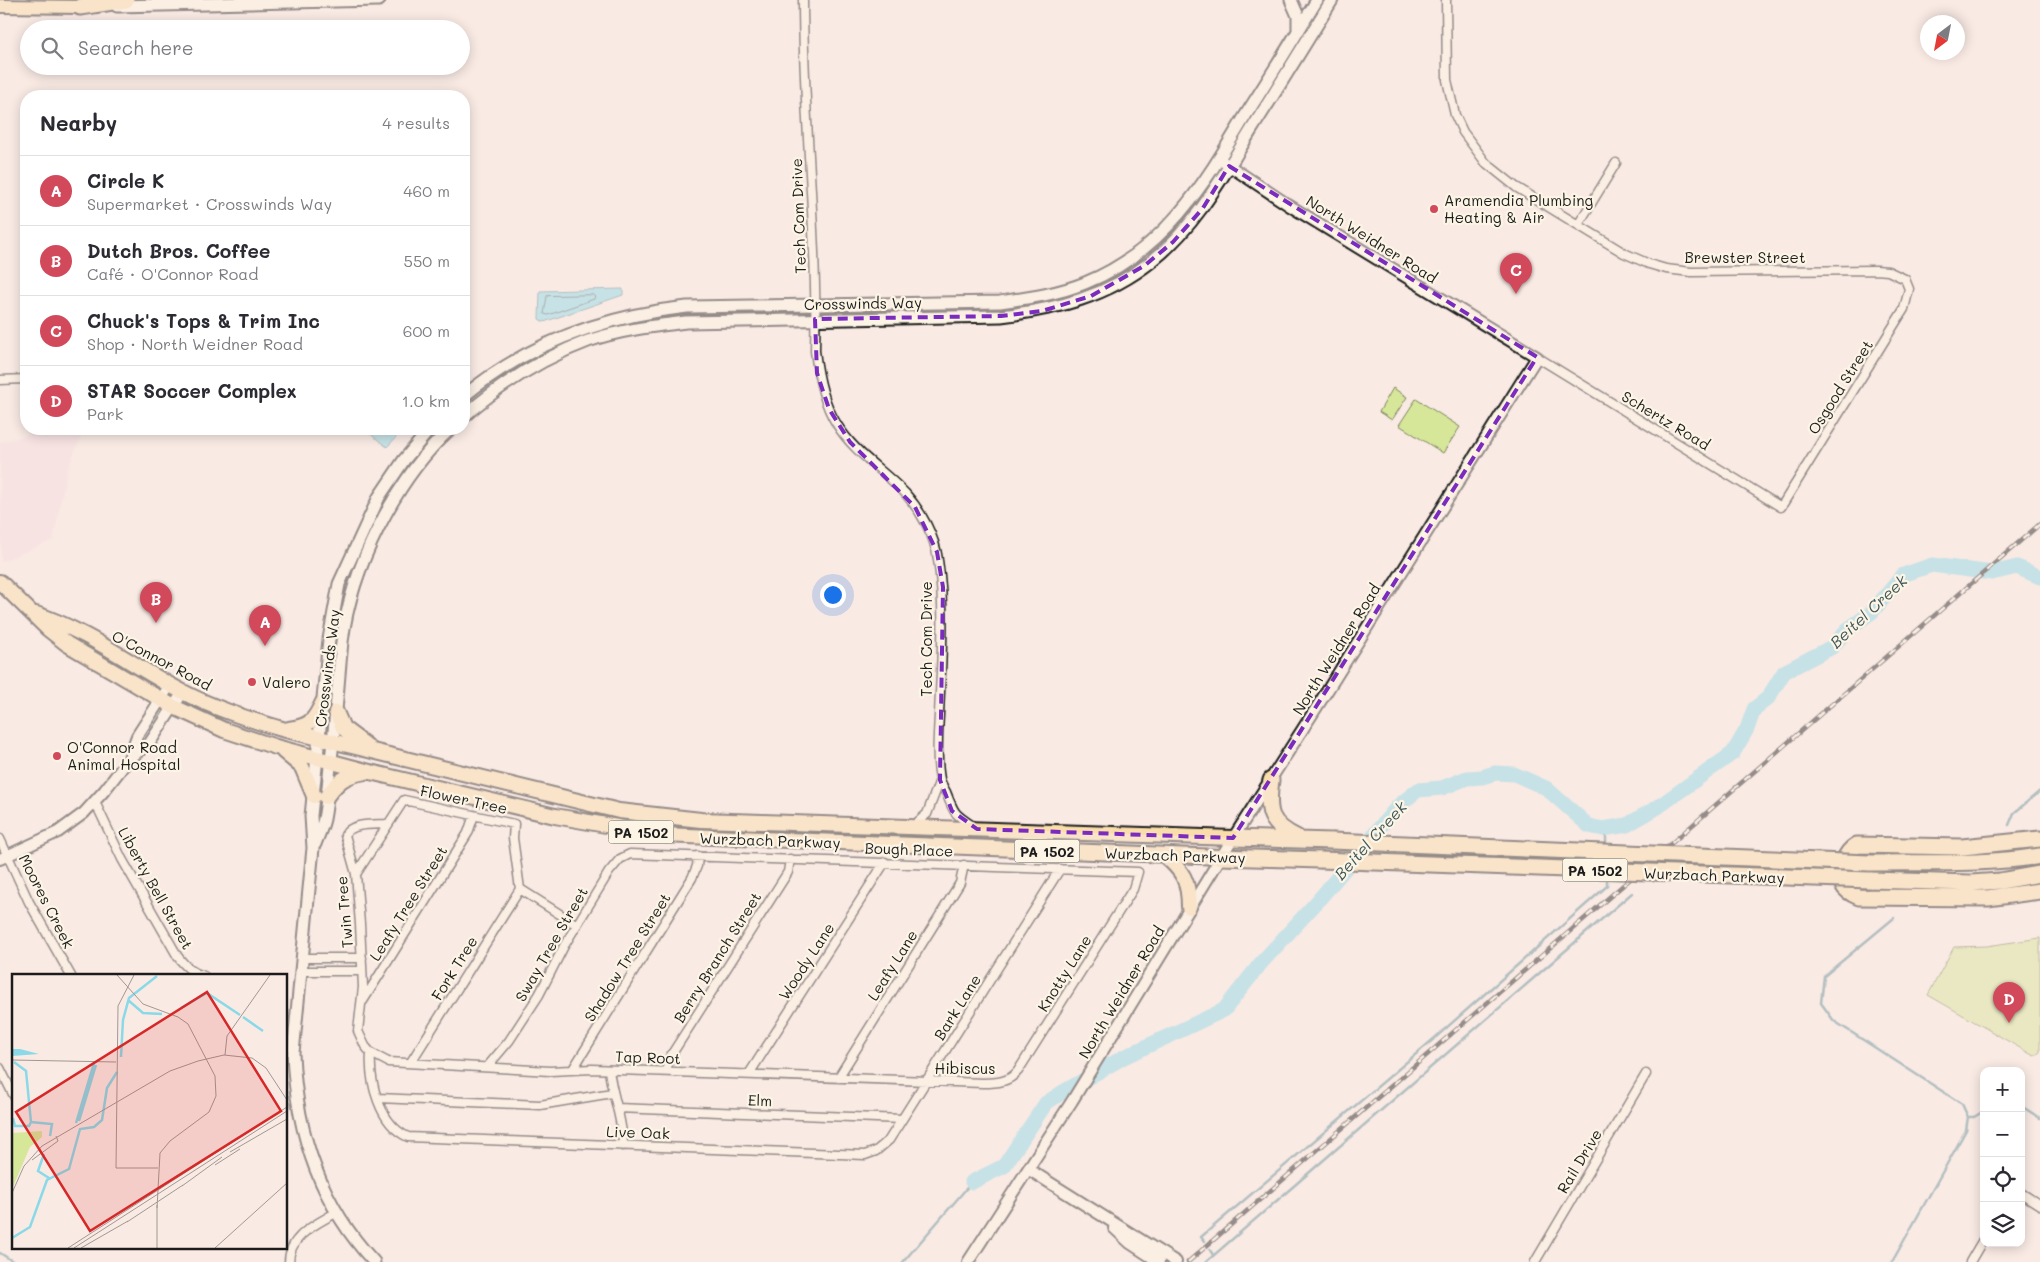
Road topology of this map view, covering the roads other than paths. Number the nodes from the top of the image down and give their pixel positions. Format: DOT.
graph roads {
  1 [pos="126,0"];
  2 [pos="379,0"];
  3 [pos="803,0"];
  4 [pos="1291,0"];
  5 [pos="1317,0"];
  6 [pos="1332,0"];
  7 [pos="1446,0"];
  8 [pos="0,6"];
  9 [pos="80,7"];
  10 [pos="1298,31"];
  11 [pos="1219,159"];
  12 [pos="1616,163"];
  13 [pos="1229,166"];
  14 [pos="1578,225"];
  15 [pos="1905,279"];
  16 [pos="1085,283"];
  17 [pos="1091,296"];
  18 [pos="815,305"];
  19 [pos="815,319"];
  20 [pos="1536,357"];
  21 [pos="0,380"];
  22 [pos="20,380"];
  23 [pos="470,392"];
  24 [pos="470,411"];
  25 [pos="425,435"];
  26 [pos="445,435"];
  27 [pos="1781,507"];
  28 [pos="371,514"];
  29 [pos="383,521"];
  30 [pos="0,582"];
  31 [pos="33,612"];
  32 [pos="170,685"];
  33 [pos="183,692"];
  34 [pos="161,699"];
  35 [pos="323,702"];
  36 [pos="174,707"];
  37 [pos="336,712"];
  38 [pos="282,729"];
  39 [pos="319,738"];
  40 [pos="333,741"];
  41 [pos="276,747"];
  42 [pos="376,751"];
  43 [pos="129,759"];
  44 [pos="324,759"];
  45 [pos="366,771"];
  46 [pos="940,780"];
  47 [pos="1271,780"];
  48 [pos="320,796"];
  49 [pos="95,802"];
  50 [pos="474,815"];
  51 [pos="388,824"];
  52 [pos="913,826"];
  53 [pos="977,829"];
  54 [pos="1233,838"];
  55 [pos="0,839"];
  56 [pos="2040,839"];
  57 [pos="1302,840"];
  58 [pos="649,854"];
  59 [pos="1164,855"];
  60 [pos="698,856"];
  61 [pos="2040,856"];
  62 [pos="4,857"];
  63 [pos="1221,857"];
  64 [pos="790,859"];
  65 [pos="885,862"];
  66 [pos="964,865"];
  67 [pos="1060,868"];
  68 [pos="1138,872"];
  69 [pos="356,874"];
  70 [pos="2040,874"];
  71 [pos="520,889"];
  72 [pos="2040,891"];
  73 [pos="1189,907"];
  74 [pos="577,925"];
  75 [pos="302,958"];
  76 [pos="362,958"];
  77 [pos="301,971"];
  78 [pos="362,972"];
  79 [pos="70,974"];
  80 [pos="196,974"];
  81 [pos="361,1005"];
  82 [pos="371,1053"];
  83 [pos="411,1062"];
  84 [pos="487,1067"];
  85 [pos="0,1068"];
  86 [pos="573,1070"];
  87 [pos="609,1070"];
  88 [pos="666,1071"];
  89 [pos="749,1074"];
  90 [pos="1646,1074"];
  91 [pos="838,1078"];
  92 [pos="926,1081"];
  93 [pos="1003,1082"];
  94 [pos="12,1092"];
  95 [pos="612,1093"];
  96 [pos="378,1098"];
  97 [pos="617,1108"];
  98 [pos="902,1119"];
  99 [pos="623,1146"];
  100 [pos="870,1153"];
  101 [pos="1028,1168"];
  102 [pos="2025,1195"];
  103 [pos="2040,1204"];
  104 [pos="337,1212"];
  105 [pos="1107,1220"];
  106 [pos="1980,1245"];
  107 [pos="289,1262"];
  108 [pos="374,1262"];
  109 [pos="968,1262"];
  110 [pos="1159,1262"];
  111 [pos="1176,1262"];
  112 [pos="1535,1262"];
  113 [pos="1970,1262"];
  1 -- 9 [label="highway"];
  2 -- 9 [label="main road"];
  3 -- 18 [label="street, Tech Com Drive"];
  4 -- 10 [label="main road"];
  5 -- 10 [label="main road"];
  6 -- 13 [label="main road"];
  7 -- 14 [label="street, Brewster Street"];
  8 -- 9 [label="main road"];
  10 -- 11 [label="main road"];
  11 -- 13 [label="street, North Weidner Road"];
  11 -- 16 [label="main road, Crosswinds Way"];
  12 -- 14 [label="street"];
  13 -- 17 [label="main road, Crosswinds Way"];
  13 -- 20 [label="street, North Weidner Road"];
  14 -- 15 [label="street, Brewster Street"];
  15 -- 27 [label="street, Osgood Street"];
  16 -- 17 [label="main road"];
  16 -- 18 [label="main road, Crosswinds Way"];
  17 -- 19 [label="main road, Crosswinds Way"];
  18 -- 19 [label="street, Tech Com Drive"];
  18 -- 23 [label="main road, Crosswinds Way"];
  19 -- 24 [label="main road, Crosswinds Way"];
  19 -- 46 [label="street, Tech Com Drive"];
  20 -- 27 [label="street, Schertz Road"];
  20 -- 47 [label="street, North Weidner Road"];
  21 -- 22 [label="street"];
  25 -- 28 [label="main road, Crosswinds Way"];
  26 -- 29 [label="main road, Crosswinds Way"];
  28 -- 29 [label="main road"];
  28 -- 35 [label="main road, Crosswinds Way"];
  29 -- 37 [label="main road, Crosswinds Way"];
  30 -- 31 [label="highway, O'Connor Road"];
  31 -- 32 [label="highway, O'Connor Road"];
  31 -- 34 [label="highway, O'Connor Road"];
  32 -- 33 [label="highway, O'Connor Road"];
  32 -- 34 [label="street"];
  33 -- 36 [label="street"];
  33 -- 38 [label="highway, O'Connor Road"];
  34 -- 36 [label="highway, O'Connor Road"];
  34 -- 43 [label="street"];
  35 -- 38 [label="highway"];
  35 -- 39 [label="main road, Crosswinds Way"];
  36 -- 41 [label="highway, O'Connor Road"];
  36 -- 43 [label="street"];
  37 -- 40 [label="main road, Crosswinds Way"];
  37 -- 42 [label="highway"];
  38 -- 39 [label="highway, O'Connor Road"];
  39 -- 40 [label="highway, Wurzbach Parkway / PA 1502"];
  39 -- 44 [label="main road"];
  40 -- 42 [label="highway, Wurzbach Parkway / PA 1502"];
  40 -- 44 [label="main road, Crosswinds Way"];
  41 -- 44 [label="highway, O'Connor Road"];
  41 -- 48 [label="highway"];
  42 -- 52 [label="highway, Wurzbach Parkway / PA 1502"];
  43 -- 49 [label="street"];
  44 -- 45 [label="highway, Wurzbach Parkway / PA 1502"];
  44 -- 48 [label="main road"];
  45 -- 48 [label="highway"];
  45 -- 59 [label="highway, Wurzbach Parkway / PA 1502"];
  46 -- 52 [label="street, Tech Com Drive"];
  46 -- 53 [label="street, Tech Com Drive"];
  47 -- 54 [label="street, North Weidner Road"];
  47 -- 57 [label="highway"];
  48 -- 75 [label="main road"];
  49 -- 62 [label="street"];
  49 -- 80 [label="street, Liberty Bell Street"];
  50 -- 51 [label="street, Flower Tree"];
  50 -- 71 [label="street, Flower Tree"];
  50 -- 81 [label="street, Leafy Tree Street"];
  51 -- 69 [label="street"];
  51 -- 69 [label="street, Twin Tree"];
  52 -- 53 [label="highway, Wurzbach Parkway / PA 1502"];
  53 -- 54 [label="highway, Wurzbach Parkway / PA 1502"];
  54 -- 57 [label="highway, Wurzbach Parkway / PA 1502"];
  54 -- 63 [label="street, North Weidner Road"];
  55 -- 62 [label="street, Moores Creek"];
  56 -- 72 [label="highway"];
  57 -- 61 [label="highway, Wurzbach Parkway / PA 1502, bridge"];
  58 -- 60 [label="street, Bough Place"];
  58 -- 74 [label="street, Sway Tree Street"];
  59 -- 63 [label="highway, Wurzbach Parkway / PA 1502"];
  59 -- 73 [label="highway"];
  60 -- 64 [label="street, Bough Place"];
  60 -- 86 [label="street, Shadow Tree Street"];
  62 -- 79 [label="street, Moores Creek"];
  63 -- 70 [label="highway, Wurzbach Parkway / PA 1502, bridge"];
  63 -- 73 [label="street, North Weidner Road"];
  64 -- 65 [label="street, Bough Place"];
  64 -- 88 [label="street, Berry Branch Street"];
  65 -- 66 [label="street, Bough Place"];
  65 -- 89 [label="street, Woody Lane"];
  66 -- 67 [label="street, Bough Place"];
  66 -- 91 [label="street, Leafy Lane"];
  67 -- 68 [label="street, Bough Place"];
  67 -- 92 [label="street, Bark Lane"];
  68 -- 93 [label="street, Knotty Lane"];
  69 -- 76 [label="street, Twin Tree"];
  71 -- 74 [label="street"];
  71 -- 83 [label="street, Fork Tree"];
  73 -- 101 [label="street, North Weidner Road"];
  74 -- 84 [label="street, Sway Tree Street"];
  75 -- 76 [label="street"];
  75 -- 77 [label="main road"];
  76 -- 78 [label="street, Twin Tree"];
  77 -- 78 [label="street"];
  77 -- 104 [label="main road"];
  78 -- 81 [label="street, Twin Tree"];
  81 -- 82 [label="street, Twin Tree"];
  82 -- 83 [label="street, Tap Root"];
  82 -- 96 [label="street"];
  83 -- 84 [label="street, Tap Root"];
  84 -- 86 [label="street, Tap Root"];
  85 -- 94 [label="street"];
  86 -- 87 [label="street, Tap Root"];
  87 -- 88 [label="street, Tap Root"];
  87 -- 95 [label="street"];
  88 -- 89 [label="street, Tap Root"];
  89 -- 91 [label="street, Tap Root"];
  90 -- 112 [label="street, Rail Drive"];
  91 -- 92 [label="street, Tap Root"];
  92 -- 93 [label="street, Hibiscus"];
  92 -- 98 [label="street, Bark Lane"];
  95 -- 96 [label="street"];
  95 -- 97 [label="street"];
  96 -- 99 [label="street, Live Oak"];
  97 -- 98 [label="street, Elm"];
  97 -- 99 [label="street"];
  98 -- 100 [label="street, Bark Lane"];
  99 -- 100 [label="street, Live Oak"];
  101 -- 105 [label="street"];
  101 -- 109 [label="street, North Weidner Road"];
  102 -- 103 [label="street"];
  104 -- 107 [label="street"];
  104 -- 108 [label="main road"];
  105 -- 110 [label="street"];
  105 -- 111 [label="street"];
  106 -- 113 [label="street"];
}
